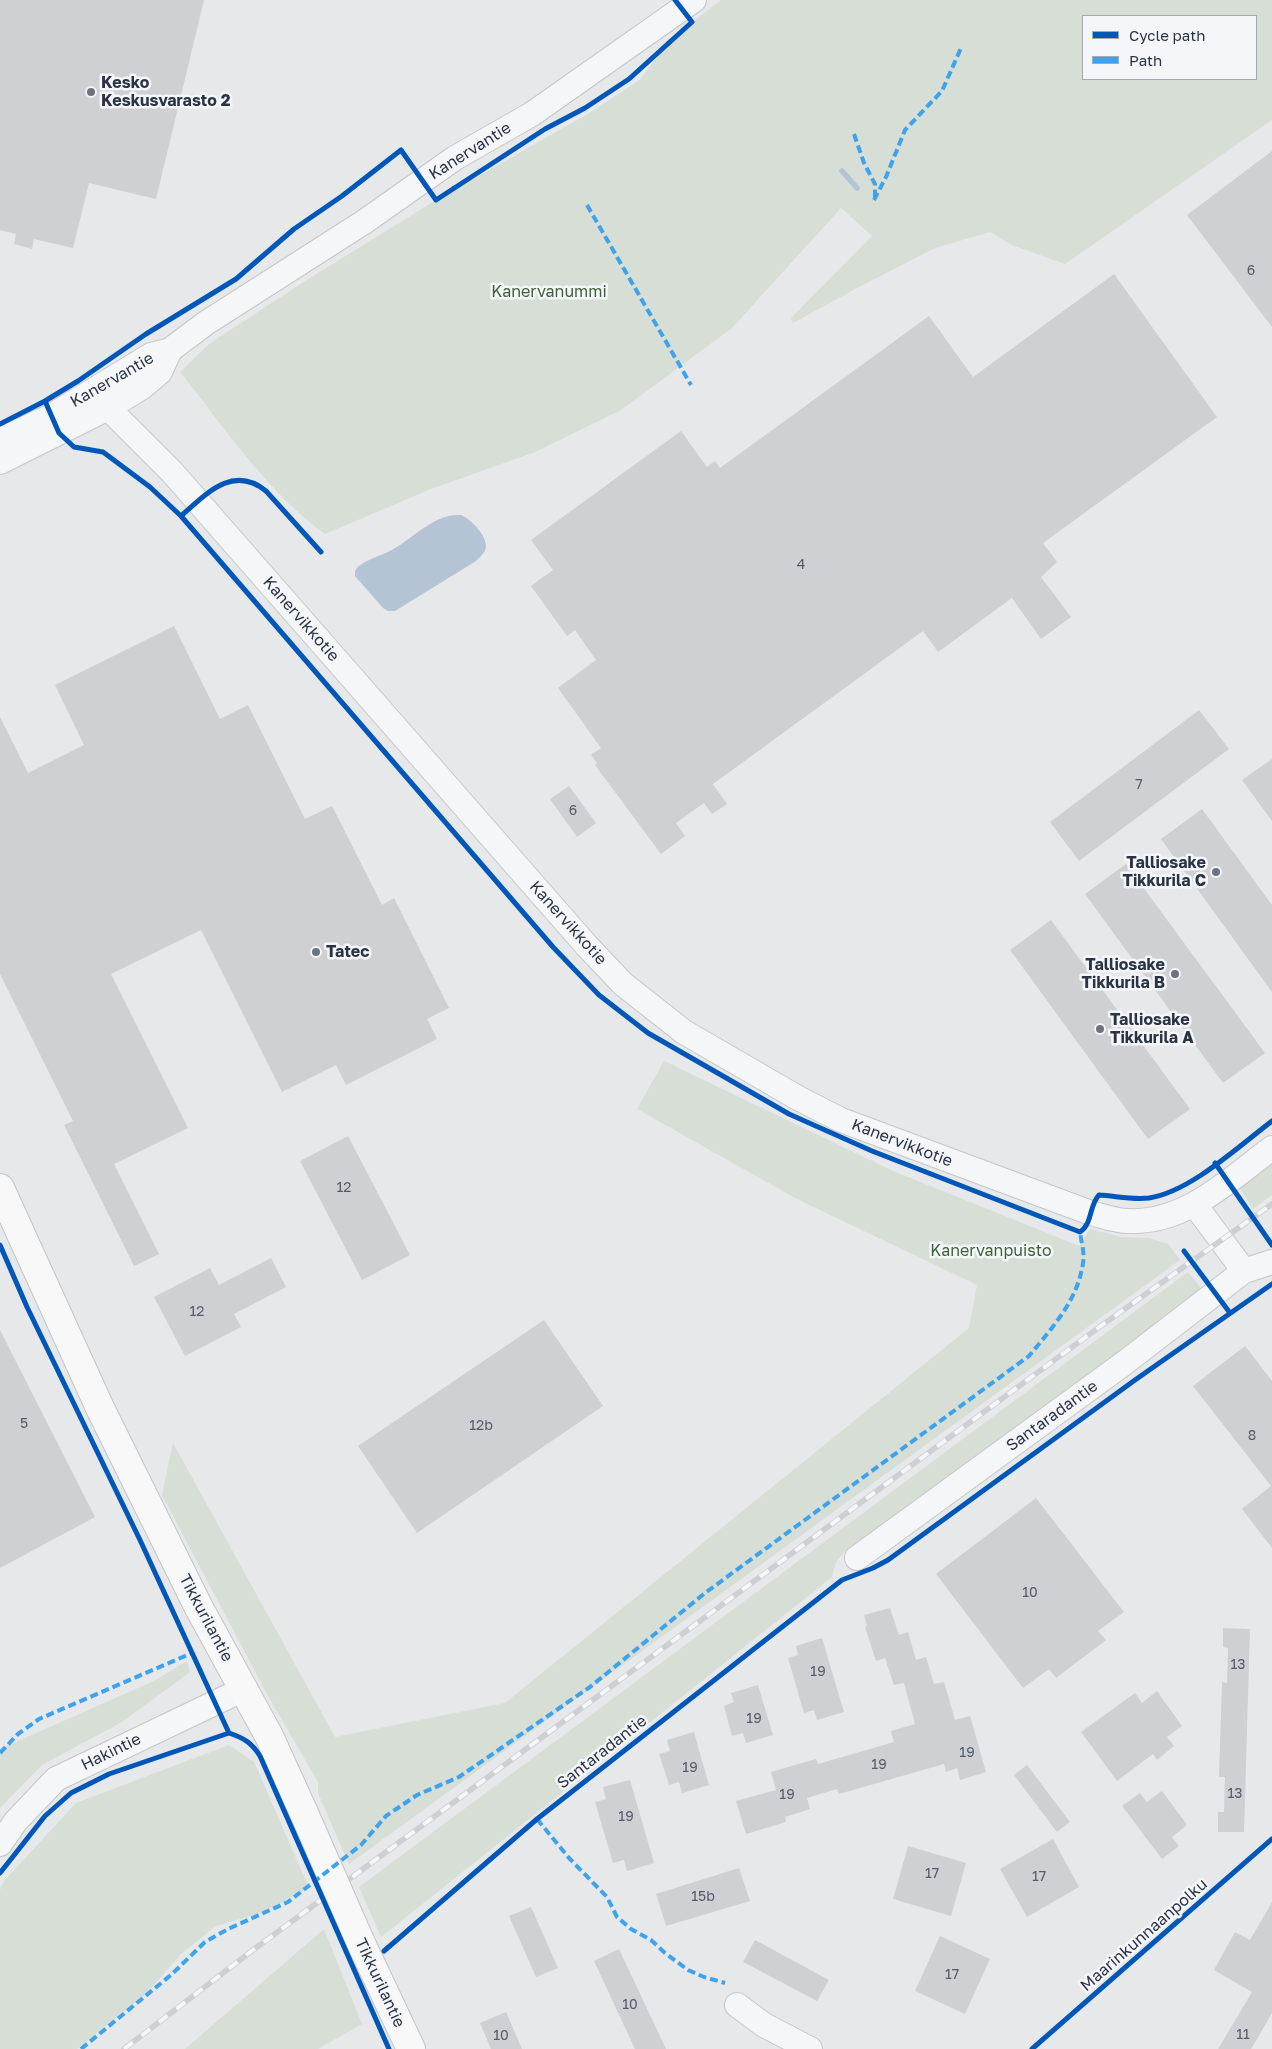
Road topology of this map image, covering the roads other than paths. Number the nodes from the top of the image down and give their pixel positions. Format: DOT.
graph roads {
  1 [pos="694,0"];
  2 [pos="100,400"];
  3 [pos="0,440"];
  4 [pos="0,462"];
  5 [pos="1272,1148"];
  6 [pos="0,1188"];
  7 [pos="1195,1205"];
  8 [pos="1272,1262"];
  9 [pos="1244,1271"];
  10 [pos="857,1558"];
  11 [pos="244,1689"];
  12 [pos="0,1844"];
  13 [pos="737,2005"];
  14 [pos="411,2049"];
  15 [pos="810,2049"];
  1 -- 2 [label="street, Kanervantie"];
  2 -- 3 [label="street, Kanervantie"];
  2 -- 4 [label="street, Kanervantie"];
  2 -- 7 [label="street, Kanervikkotie"];
  5 -- 7 [label="street"];
  6 -- 11 [label="main road, Tikkurilantie"];
  7 -- 9 [label="street"];
  8 -- 9 [label="street, Santaradantie"];
  9 -- 10 [label="street, Santaradantie"];
  11 -- 12 [label="street, Hakintie"];
  11 -- 14 [label="main road, Tikkurilantie, bridge"];
  13 -- 15 [label="street"];
}
